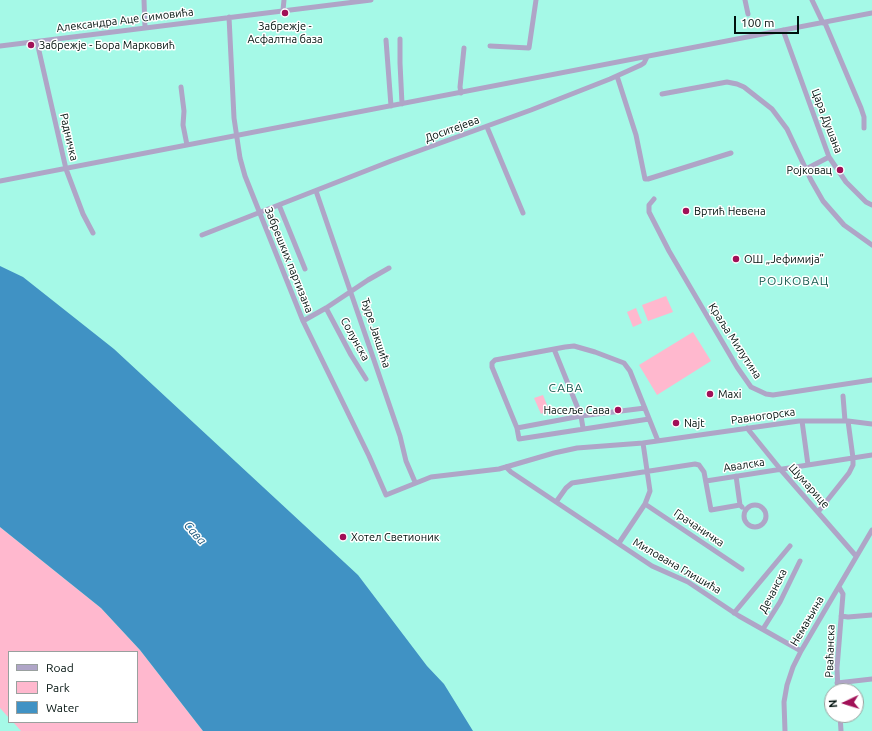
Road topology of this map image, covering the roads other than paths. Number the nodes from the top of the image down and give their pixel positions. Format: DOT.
graph roads {
  1 [pos="144,0"];
  2 [pos="284,0"];
  3 [pos="371,0"];
  4 [pos="536,0"];
  5 [pos="745,0"];
  6 [pos="812,0"];
  7 [pos="283,10"];
  8 [pos="872,13"];
  9 [pos="748,14"];
  10 [pos="229,17"];
  11 [pos="824,23"];
  12 [pos="145,28"];
  13 [pos="783,30"];
  14 [pos="400,39"];
  15 [pos="386,40"];
  16 [pos="37,42"];
  17 [pos="0,46"];
  18 [pos="490,46"];
  19 [pos="464,48"];
  20 [pos="647,57"];
  21 [pos="617,76"];
  22 [pos="181,87"];
  23 [pos="461,93"];
  24 [pos="662,94"];
  25 [pos="402,104"];
  26 [pos="391,106"];
  27 [pos="487,127"];
  28 [pos="864,128"];
  29 [pos="236,136"];
  30 [pos="187,145"];
  31 [pos="731,153"];
  32 [pos="829,157"];
  33 [pos="66,169"];
  34 [pos="806,169"];
  35 [pos="0,181"];
  36 [pos="316,191"];
  37 [pos="654,199"];
  38 [pos="278,205"];
  39 [pos="872,205"];
  40 [pos="260,213"];
  41 [pos="523,213"];
  42 [pos="93,233"];
  43 [pos="202,235"];
  44 [pos="872,245"];
  45 [pos="389,268"];
  46 [pos="305,269"];
  47 [pos="351,292"];
  48 [pos="326,308"];
  49 [pos="303,321"];
  50 [pos="554,349"];
  51 [pos="366,380"];
  52 [pos="872,380"];
  53 [pos="843,396"];
  54 [pos="644,408"];
  55 [pos="581,416"];
  56 [pos="649,419"];
  57 [pos="802,421"];
  58 [pos="847,421"];
  59 [pos="872,424"];
  60 [pos="517,428"];
  61 [pos="583,428"];
  62 [pos="747,428"];
  63 [pos="658,441"];
  64 [pos="643,443"];
  65 [pos="872,456"];
  66 [pos="853,458"];
  67 [pos="808,465"];
  68 [pos="506,467"];
  69 [pos="781,470"];
  70 [pos="647,471"];
  71 [pos="736,476"];
  72 [pos="706,481"];
  73 [pos="415,482"];
  74 [pos="386,495"];
  75 [pos="556,502"];
  76 [pos="645,504"];
  77 [pos="740,506"];
  78 [pos="746,509"];
  79 [pos="818,512"];
  80 [pos="872,530"];
  81 [pos="618,543"];
  82 [pos="790,546"];
  83 [pos="856,556"];
  84 [pos="800,561"];
  85 [pos="742,569"];
  86 [pos="839,587"];
  87 [pos="734,613"];
  88 [pos="872,615"];
  89 [pos="841,616"];
  90 [pos="763,629"];
  91 [pos="801,651"];
  92 [pos="872,679"];
  93 [pos="837,683"];
  94 [pos="785,731"];
  1 -- 12 [label="street"];
  2 -- 7 [label="street"];
  3 -- 7 [label="street, Александра Аце Симовића"];
  4 -- 18 [label="street"];
  5 -- 9 [label="street"];
  6 -- 11 [label="street"];
  7 -- 10 [label="street, Александра Аце Симовића"];
  8 -- 11 [label="street"];
  10 -- 12 [label="street, Александра Аце Симовића"];
  10 -- 29 [label="street, Забрешких партизана"];
  11 -- 13 [label="street"];
  11 -- 28 [label="street"];
  12 -- 16 [label="street, Александра Аце Симовића"];
  13 -- 20 [label="street"];
  13 -- 32 [label="street, Цара Душана"];
  14 -- 25 [label="street"];
  15 -- 26 [label="street"];
  16 -- 17 [label="street, Александра Аце Симовића"];
  16 -- 33 [label="street, Радничка"];
  19 -- 23 [label="street"];
  20 -- 21 [label="street, Доситејева"];
  20 -- 23 [label="street"];
  21 -- 27 [label="street, Доситејева"];
  21 -- 31 [label="street"];
  22 -- 30 [label="street"];
  23 -- 25 [label="street"];
  24 -- 34 [label="street"];
  25 -- 26 [label="street"];
  26 -- 29 [label="street"];
  27 -- 36 [label="street, Доситејева"];
  27 -- 41 [label="street"];
  29 -- 30 [label="street"];
  29 -- 40 [label="street, Забрешких партизана"];
  30 -- 33 [label="street"];
  32 -- 34 [label="street"];
  32 -- 39 [label="street, Цара Душана"];
  33 -- 35 [label="street"];
  33 -- 42 [label="street, Радничка"];
  34 -- 44 [label="street"];
  36 -- 38 [label="street, Доситејева"];
  36 -- 47 [label="street, Ђуре Јакшића"];
  37 -- 52 [label="street, Краља Милутина"];
  38 -- 40 [label="street, Доситејева"];
  38 -- 46 [label="street"];
  40 -- 43 [label="street, Доситејева"];
  40 -- 49 [label="street, Забрешких партизана"];
  45 -- 47 [label="street"];
  47 -- 48 [label="street"];
  47 -- 73 [label="street, Ђуре Јакшића"];
  48 -- 49 [label="street"];
  48 -- 51 [label="street, Солунска"];
  49 -- 74 [label="street, Забрешких партизана"];
  50 -- 54 [label="street"];
  50 -- 55 [label="street"];
  50 -- 60 [label="street"];
  53 -- 58 [label="street"];
  54 -- 55 [label="street"];
  54 -- 56 [label="street"];
  55 -- 60 [label="street"];
  55 -- 61 [label="street"];
  56 -- 61 [label="street"];
  56 -- 63 [label="street"];
  57 -- 58 [label="street, Равногорска"];
  57 -- 62 [label="street, Равногорска"];
  57 -- 67 [label="street"];
  58 -- 59 [label="street, Равногорска"];
  58 -- 66 [label="street"];
  60 -- 61 [label="street"];
  62 -- 63 [label="street, Равногорска"];
  62 -- 69 [label="street, Шумарице"];
  63 -- 64 [label="street, Равногорска"];
  64 -- 68 [label="street, Равногорска"];
  64 -- 70 [label="street"];
  65 -- 66 [label="street, Авалска"];
  66 -- 67 [label="street, Авалска"];
  66 -- 79 [label="street"];
  67 -- 69 [label="street, Авалска"];
  68 -- 73 [label="street, Равногорска"];
  68 -- 75 [label="street, Милована Глишића"];
  69 -- 71 [label="street, Авалска"];
  69 -- 79 [label="street, Шумарице"];
  70 -- 72 [label="street"];
  70 -- 75 [label="street"];
  70 -- 76 [label="street"];
  71 -- 72 [label="street, Авалска"];
  71 -- 77 [label="street"];
  72 -- 77 [label="street"];
  73 -- 74 [label="street, Равногорска"];
  75 -- 81 [label="street, Милована Глишића"];
  76 -- 81 [label="street"];
  76 -- 85 [label="street, Грачаничка"];
  77 -- 78 [label="street"];
  78 -- 78 [label="street"];
  79 -- 83 [label="street, Шумарице"];
  80 -- 83 [label="street, Немањина"];
  81 -- 87 [label="street, Милована Глишића"];
  82 -- 87 [label="street"];
  83 -- 86 [label="street, Немањина"];
  84 -- 90 [label="street, Дечанска"];
  86 -- 89 [label="street, Рваћанска"];
  86 -- 91 [label="street, Немањина"];
  87 -- 90 [label="street, Милована Глишића"];
  88 -- 89 [label="street"];
  89 -- 93 [label="street, Рваћанска"];
  90 -- 91 [label="street, Милована Глишића"];
  91 -- 94 [label="street, Немањина"];
  92 -- 93 [label="street, Рваћанска"];
}
